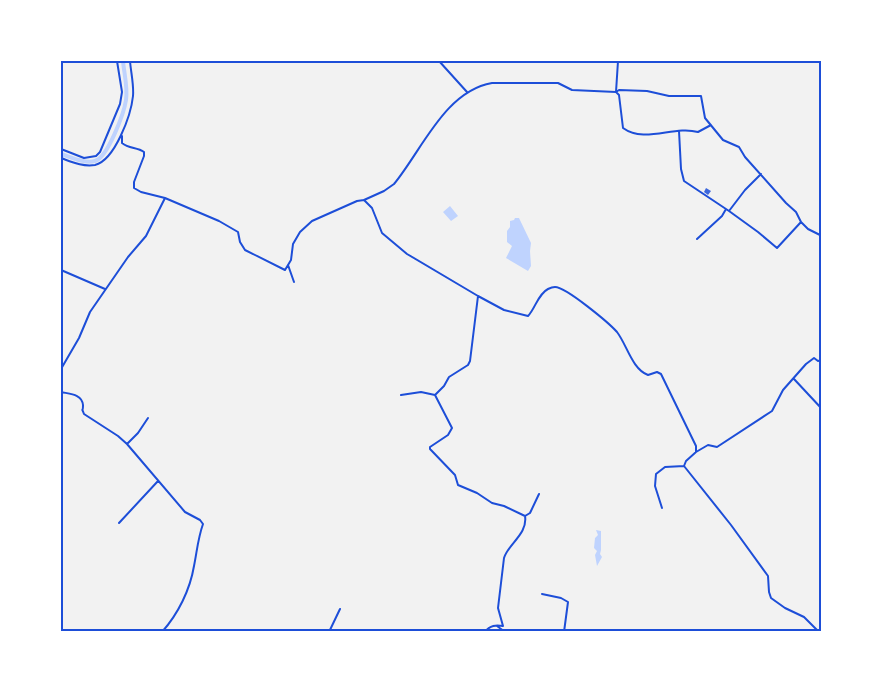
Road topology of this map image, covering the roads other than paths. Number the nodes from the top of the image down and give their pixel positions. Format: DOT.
graph roads {
  1 [pos="116,61"];
  2 [pos="130,61"];
  3 [pos="439,61"];
  4 [pos="618,61"];
  5 [pos="467,92"];
  6 [pos="616,92"];
  7 [pos="711,125"];
  8 [pos="679,131"];
  9 [pos="122,134"];
  10 [pos="61,149"];
  11 [pos="61,158"];
  12 [pos="761,174"];
  13 [pos="166,198"];
  14 [pos="364,200"];
  15 [pos="726,209"];
  16 [pos="729,211"];
  17 [pos="801,222"];
  18 [pos="822,236"];
  19 [pos="697,239"];
  20 [pos="288,265"];
  21 [pos="61,270"];
  22 [pos="294,282"];
  23 [pos="105,289"];
  24 [pos="478,296"];
  25 [pos="822,360"];
  26 [pos="61,369"];
  27 [pos="794,379"];
  28 [pos="61,392"];
  29 [pos="401,395"];
  30 [pos="435,395"];
  31 [pos="822,409"];
  32 [pos="148,418"];
  33 [pos="127,444"];
  34 [pos="696,452"];
  35 [pos="684,466"];
  36 [pos="158,481"];
  37 [pos="539,494"];
  38 [pos="662,508"];
  39 [pos="525,516"];
  40 [pos="119,523"];
  41 [pos="542,594"];
  42 [pos="340,609"];
  43 [pos="495,625"];
  44 [pos="503,626"];
  45 [pos="164,631"];
  46 [pos="329,632"];
  47 [pos="485,632"];
  48 [pos="505,632"];
  49 [pos="564,632"];
  50 [pos="819,632"];
  1 -- 10 [label="street"];
  2 -- 9 [label="street"];
  3 -- 5 [label="street"];
  4 -- 6 [label="street"];
  5 -- 6 [label="street"];
  5 -- 14 [label="street"];
  6 -- 7 [label="street"];
  6 -- 8 [label="street"];
  7 -- 8 [label="street"];
  7 -- 12 [label="street"];
  8 -- 15 [label="street"];
  9 -- 11 [label="street"];
  9 -- 13 [label="street"];
  12 -- 16 [label="street"];
  12 -- 17 [label="street"];
  13 -- 20 [label="street"];
  13 -- 23 [label="street"];
  14 -- 20 [label="street"];
  14 -- 24 [label="street"];
  15 -- 16 [label="street"];
  15 -- 19 [label="street"];
  16 -- 17 [label="street"];
  17 -- 18 [label="street"];
  20 -- 22 [label="street"];
  21 -- 23 [label="street"];
  23 -- 26 [label="street"];
  24 -- 30 [label="street"];
  24 -- 34 [label="street"];
  25 -- 27 [label="street"];
  27 -- 31 [label="street"];
  27 -- 34 [label="street"];
  28 -- 33 [label="street"];
  29 -- 30 [label="street"];
  30 -- 39 [label="street"];
  32 -- 33 [label="street"];
  33 -- 36 [label="street"];
  34 -- 35 [label="street"];
  35 -- 38 [label="street"];
  35 -- 50 [label="street"];
  36 -- 40 [label="street"];
  36 -- 45 [label="street"];
  37 -- 39 [label="street"];
  39 -- 44 [label="street"];
  41 -- 49 [label="street"];
  42 -- 46 [label="street"];
  43 -- 44 [label="street"];
  43 -- 47 [label="street"];
  43 -- 48 [label="street"];
  44 -- 48 [label="street"];
}
